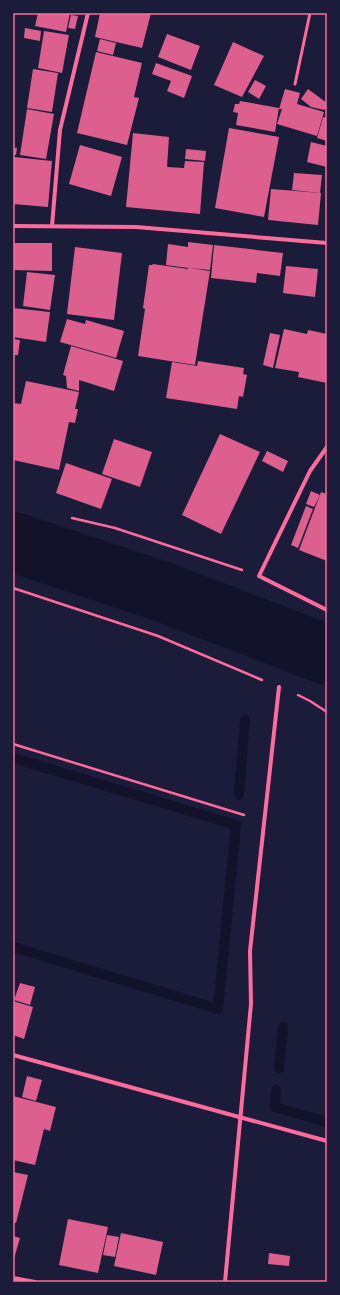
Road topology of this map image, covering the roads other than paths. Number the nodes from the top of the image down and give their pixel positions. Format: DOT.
graph roads {
  1 [pos="88,13"];
  2 [pos="310,13"];
  3 [pos="295,84"];
  4 [pos="13,226"];
  5 [pos="52,226"];
  6 [pos="327,243"];
  7 [pos="327,447"];
  8 [pos="327,610"];
  9 [pos="280,687"];
  10 [pos="13,1055"];
  11 [pos="240,1117"];
  12 [pos="327,1141"];
  13 [pos="13,1278"];
  14 [pos="35,1282"];
  15 [pos="225,1282"];
  1 -- 5 [label="street"];
  2 -- 3 [label="lane"];
  4 -- 5 [label="street"];
  5 -- 6 [label="street"];
  7 -- 8 [label="street"];
  9 -- 11 [label="street"];
  10 -- 11 [label="street"];
  11 -- 12 [label="street"];
  11 -- 15 [label="street"];
  13 -- 14 [label="street"];
}
